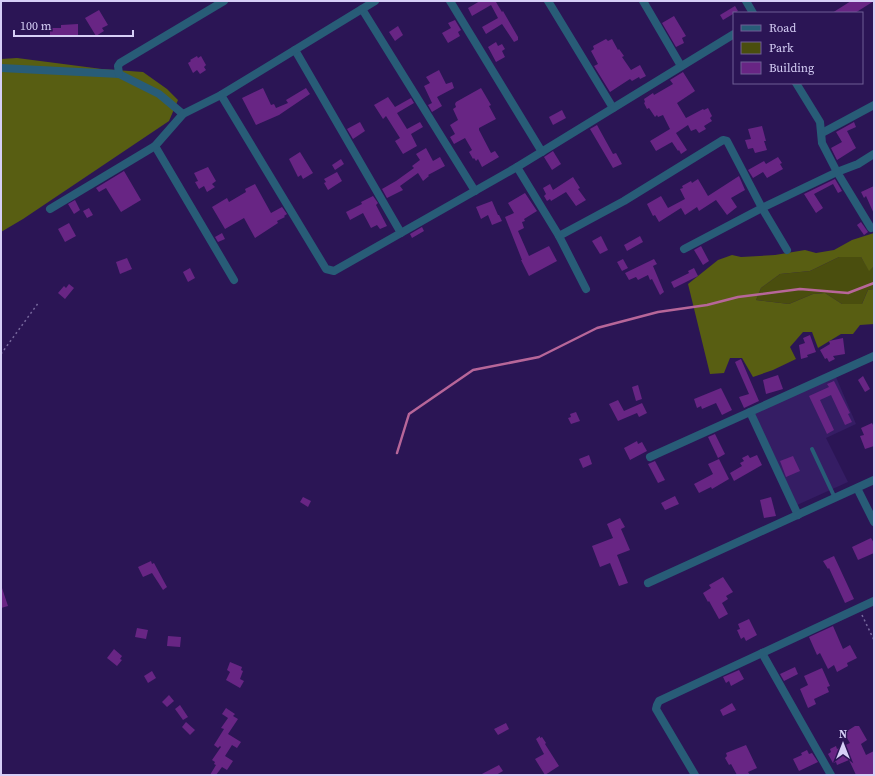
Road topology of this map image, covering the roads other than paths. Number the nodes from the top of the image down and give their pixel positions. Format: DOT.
graph roads {
  1 [pos="224,1"];
  2 [pos="375,1"];
  3 [pos="450,1"];
  4 [pos="548,1"];
  5 [pos="643,1"];
  6 [pos="746,1"];
  7 [pos="362,9"];
  8 [pos="752,12"];
  9 [pos="733,35"];
  10 [pos="295,50"];
  11 [pos="681,66"];
  12 [pos="1,68"];
  13 [pos="119,74"];
  14 [pos="797,84"];
  15 [pos="221,95"];
  16 [pos="874,105"];
  17 [pos="613,108"];
  18 [pos="183,114"];
  19 [pos="822,132"];
  20 [pos="155,146"];
  21 [pos="542,152"];
  22 [pos="874,154"];
  23 [pos="517,168"];
  24 [pos="837,172"];
  25 [pos="475,191"];
  26 [pos="762,208"];
  27 [pos="50,209"];
  28 [pos="871,228"];
  29 [pos="401,233"];
  30 [pos="560,236"];
  31 [pos="684,249"];
  32 [pos="787,250"];
  33 [pos="234,280"];
  34 [pos="586,289"];
  35 [pos="874,356"];
  36 [pos="750,412"];
  37 [pos="812,449"];
  38 [pos="650,457"];
  39 [pos="874,480"];
  40 [pos="857,488"];
  41 [pos="835,498"];
  42 [pos="798,515"];
  43 [pos="874,522"];
  44 [pos="648,583"];
  45 [pos="874,601"];
  46 [pos="762,653"];
  47 [pos="695,775"];
  48 [pos="831,775"];
  1 -- 13 [label="street"];
  2 -- 7 [label="street"];
  3 -- 21 [label="street"];
  4 -- 17 [label="street"];
  5 -- 11 [label="street"];
  6 -- 8 [label="street"];
  7 -- 10 [label="street"];
  7 -- 25 [label="street"];
  9 -- 11 [label="street"];
  10 -- 15 [label="street"];
  10 -- 29 [label="street"];
  11 -- 17 [label="street"];
  12 -- 13 [label="street"];
  13 -- 18 [label="street"];
  14 -- 19 [label="street"];
  15 -- 18 [label="street"];
  15 -- 29 [label="street"];
  16 -- 19 [label="street"];
  17 -- 21 [label="street"];
  18 -- 20 [label="street"];
  19 -- 24 [label="street"];
  20 -- 27 [label="street"];
  20 -- 33 [label="street"];
  21 -- 23 [label="street"];
  22 -- 24 [label="street"];
  23 -- 25 [label="street"];
  23 -- 30 [label="street"];
  24 -- 26 [label="street"];
  24 -- 28 [label="street"];
  25 -- 29 [label="street"];
  26 -- 30 [label="street"];
  26 -- 31 [label="street"];
  26 -- 32 [label="street"];
  30 -- 34 [label="street"];
  35 -- 36 [label="street"];
  36 -- 38 [label="street"];
  36 -- 42 [label="street"];
  37 -- 41 [label="lane"];
  39 -- 40 [label="street"];
  40 -- 41 [label="street"];
  40 -- 43 [label="street"];
  41 -- 42 [label="street"];
  42 -- 44 [label="street"];
  45 -- 46 [label="street"];
  46 -- 47 [label="street"];
  46 -- 48 [label="street"];
}
